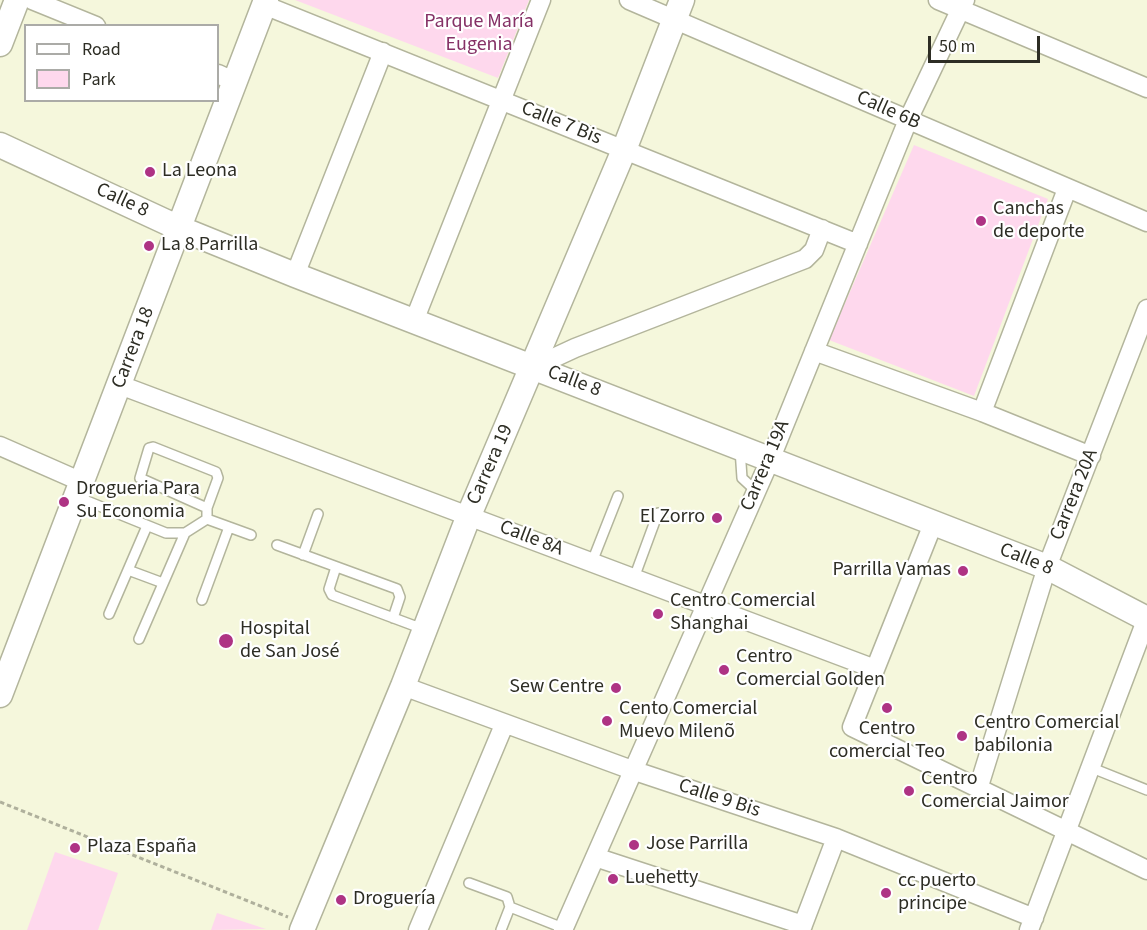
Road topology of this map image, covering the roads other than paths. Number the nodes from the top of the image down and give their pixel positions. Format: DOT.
graph roads {
  1 [pos="17,0"];
  2 [pos="32,0"];
  3 [pos="541,0"];
  4 [pos="629,0"];
  5 [pos="938,0"];
  6 [pos="265,2"];
  7 [pos="964,5"];
  8 [pos="678,9"];
  9 [pos="91,24"];
  10 [pos="0,44"];
  11 [pos="383,52"];
  12 [pos="226,78"];
  13 [pos="1147,88"];
  14 [pos="219,100"];
  15 [pos="501,100"];
  16 [pos="218,102"];
  17 [pos="908,120"];
  18 [pos="0,145"];
  19 [pos="624,150"];
  20 [pos="1067,189"];
  21 [pos="1147,222"];
  22 [pos="179,228"];
  23 [pos="822,229"];
  24 [pos="858,244"];
  25 [pos="295,275"];
  26 [pos="1147,309"];
  27 [pos="414,321"];
  28 [pos="814,351"];
  29 [pos="534,367"];
  30 [pos="120,385"];
  31 [pos="982,412"];
  32 [pos="0,446"];
  33 [pos="740,448"];
  34 [pos="1091,456"];
  35 [pos="770,460"];
  36 [pos="80,490"];
  37 [pos="756,491"];
  38 [pos="618,496"];
  39 [pos="207,507"];
  40 [pos="658,513"];
  41 [pos="318,514"];
  42 [pos="469,515"];
  43 [pos="207,519"];
  44 [pos="933,524"];
  45 [pos="147,526"];
  46 [pos="229,527"];
  47 [pos="185,533"];
  48 [pos="251,536"];
  49 [pos="277,545"];
  50 [pos="303,555"];
  51 [pos="592,562"];
  52 [pos="336,567"];
  53 [pos="1047,567"];
  54 [pos="128,570"];
  55 [pos="634,578"];
  56 [pos="163,583"];
  57 [pos="202,600"];
  58 [pos="706,606"];
  59 [pos="109,614"];
  60 [pos="393,618"];
  61 [pos="1147,618"];
  62 [pos="424,630"];
  63 [pos="139,639"];
  64 [pos="875,669"];
  65 [pos="403,686"];
  66 [pos="0,695"];
  67 [pos="504,725"];
  68 [pos="1092,768"];
  69 [pos="632,770"];
  70 [pos="979,786"];
  71 [pos="1147,790"];
  72 [pos="1068,833"];
  73 [pos="836,838"];
  74 [pos="595,857"];
  75 [pos="1147,870"];
  76 [pos="469,883"];
  77 [pos="510,907"];
  78 [pos="1031,924"];
  79 [pos="305,926"];
  80 [pos="802,927"];
  81 [pos="563,929"];
  82 [pos="418,930"];
  83 [pos="501,930"];
  1 -- 10 [label="street"];
  2 -- 9 [label="street"];
  3 -- 15 [label="street"];
  4 -- 8 [label="street, Calle 6B"];
  5 -- 7 [label="street"];
  6 -- 11 [label="street, Calle 7 Bis"];
  6 -- 12 [label="street, Carrera 18"];
  7 -- 13 [label="street"];
  7 -- 17 [label="street, Carrera 19A"];
  8 -- 17 [label="street, Calle 6B"];
  8 -- 19 [label="street, Carrera 19"];
  11 -- 15 [label="street, Calle 7 Bis"];
  11 -- 25 [label="street"];
  12 -- 14 [label="street, Carrera 18"];
  15 -- 19 [label="street, Calle 7 Bis"];
  15 -- 27 [label="street"];
  16 -- 22 [label="street, Carrera 18"];
  17 -- 20 [label="street, Calle 6B"];
  17 -- 24 [label="street, Carrera 19A"];
  18 -- 22 [label="street, Calle 8"];
  19 -- 23 [label="street, Calle 7 Bis"];
  19 -- 29 [label="street, Carrera 19"];
  20 -- 21 [label="street, Calle 6B"];
  20 -- 31 [label="street"];
  22 -- 25 [label="street, Calle 8"];
  22 -- 30 [label="street, Carrera 18"];
  23 -- 24 [label="street, Calle 7 Bis"];
  23 -- 29 [label="street"];
  24 -- 28 [label="street, Carrera 19A"];
  25 -- 27 [label="street, Calle 8"];
  26 -- 34 [label="street, Carrera 20A"];
  27 -- 29 [label="street, Calle 8"];
  28 -- 31 [label="street"];
  28 -- 35 [label="street, Carrera 19A"];
  29 -- 33 [label="street, Calle 8"];
  29 -- 42 [label="street, Carrera 19"];
  30 -- 36 [label="street, Carrera 18"];
  30 -- 42 [label="street, Calle 8A"];
  31 -- 34 [label="street"];
  32 -- 36 [label="street"];
  33 -- 35 [label="street, Calle 8"];
  33 -- 37 [label="lane"];
  34 -- 53 [label="street, Carrera 20A"];
  35 -- 37 [label="street, Carrera 19A"];
  35 -- 44 [label="street, Calle 8"];
  36 -- 45 [label="lane"];
  36 -- 66 [label="street, Carrera 18"];
  37 -- 58 [label="street, Carrera 19A"];
  38 -- 51 [label="lane"];
  39 -- 39 [label="lane"];
  39 -- 43 [label="lane"];
  40 -- 55 [label="lane"];
  41 -- 50 [label="lane"];
  42 -- 51 [label="street, Calle 8A"];
  42 -- 62 [label="street, Carrera 19"];
  43 -- 46 [label="lane"];
  43 -- 47 [label="lane"];
  44 -- 53 [label="street, Calle 8"];
  44 -- 64 [label="street"];
  45 -- 47 [label="lane"];
  45 -- 54 [label="lane"];
  46 -- 48 [label="lane"];
  46 -- 57 [label="lane"];
  47 -- 56 [label="lane"];
  49 -- 50 [label="lane"];
  50 -- 52 [label="lane"];
  51 -- 55 [label="street, Calle 8A"];
  52 -- 60 [label="lane"];
  52 -- 60 [label="lane"];
  53 -- 61 [label="street, Calle 8"];
  53 -- 70 [label="street, Carrera 20A"];
  54 -- 56 [label="lane"];
  54 -- 59 [label="lane"];
  55 -- 58 [label="street, Calle 8A"];
  56 -- 63 [label="lane"];
  58 -- 64 [label="street, Calle 8A"];
  58 -- 69 [label="street, Carrera 19A"];
  60 -- 62 [label="lane"];
  61 -- 68 [label="street"];
  62 -- 65 [label="street, Carrera 19"];
  64 -- 70 [label="street"];
  65 -- 67 [label="street, Calle 9 Bis"];
  65 -- 79 [label="street, Carrera 19"];
  67 -- 69 [label="street, Calle 9 Bis"];
  67 -- 82 [label="street"];
  68 -- 71 [label="lane"];
  68 -- 72 [label="street"];
  69 -- 73 [label="street, Calle 9 Bis"];
  69 -- 74 [label="street, Carrera 19A"];
  70 -- 72 [label="street"];
  72 -- 75 [label="street"];
  72 -- 78 [label="street"];
  73 -- 78 [label="street, Calle 9 Bis"];
  73 -- 80 [label="street"];
  74 -- 80 [label="street"];
  74 -- 81 [label="street, Carrera 19A"];
  76 -- 77 [label="lane"];
  77 -- 81 [label="lane"];
  77 -- 83 [label="lane"];
}
